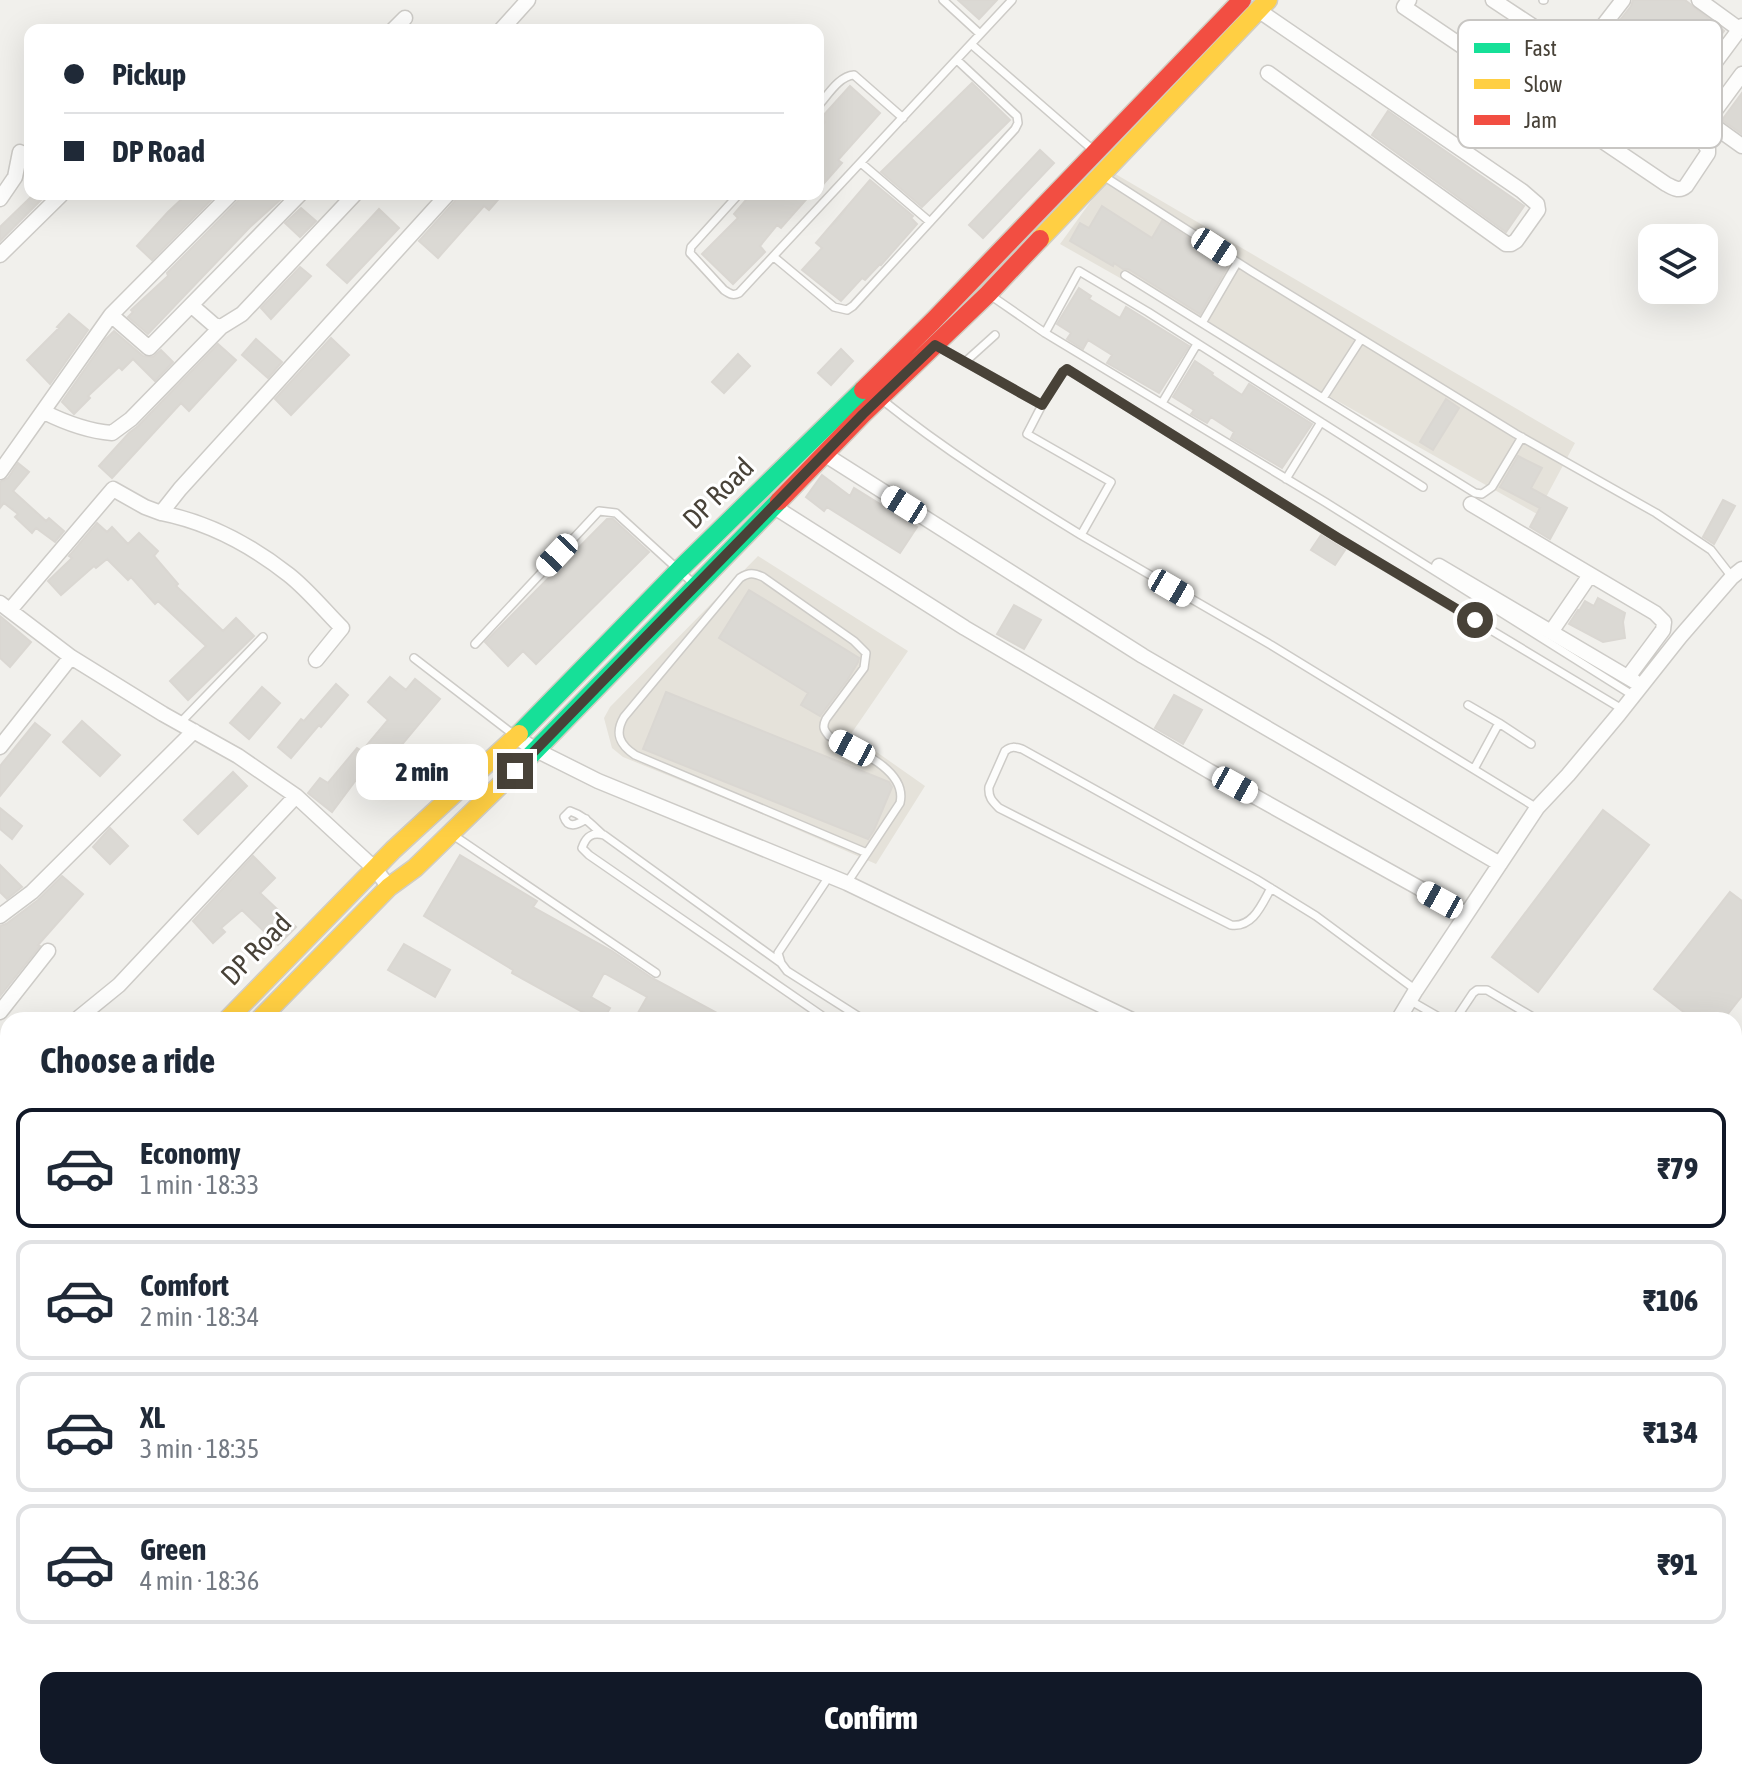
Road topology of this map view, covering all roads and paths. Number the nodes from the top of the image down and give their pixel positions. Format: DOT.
graph roads {
  1 [pos="528,0"];
  2 [pos="943,0"];
  3 [pos="1012,0"];
  4 [pos="1409,0"];
  5 [pos="1493,0"];
  6 [pos="1623,0"];
  7 [pos="1699,0"];
  8 [pos="1256,3"];
  9 [pos="405,18"];
  10 [pos="1523,20"];
  11 [pos="1608,20"];
  12 [pos="399,24"];
  13 [pos="506,24"];
  14 [pos="1741,28"];
  15 [pos="980,34"];
  16 [pos="1458,43"];
  17 [pos="971,44"];
  18 [pos="1722,53"];
  19 [pos="957,60"];
  20 [pos="1268,73"];
  21 [pos="1742,74"];
  22 [pos="824,99"];
  23 [pos="1722,101"];
  24 [pos="903,118"];
  25 [pos="1722,132"];
  26 [pos="1458,146"];
  27 [pos="1742,146"];
  28 [pos="1461,148"];
  29 [pos="1613,148"];
  30 [pos="1707,148"];
  31 [pos="1095,151"];
  32 [pos="20,152"];
  33 [pos="861,163"];
  34 [pos="1105,170"];
  35 [pos="0,199"];
  36 [pos="56,200"];
  37 [pos="225,200"];
  38 [pos="294,200"];
  39 [pos="349,200"];
  40 [pos="443,200"];
  41 [pos="734,200"];
  42 [pos="930,222"];
  43 [pos="0,255"];
  44 [pos="774,257"];
  45 [pos="1237,263"];
  46 [pos="1125,275"];
  47 [pos="988,294"];
  48 [pos="191,305"];
  49 [pos="111,315"];
  50 [pos="1202,323"];
  51 [pos="221,327"];
  52 [pos="1045,333"];
  53 [pos="995,335"];
  54 [pos="1361,339"];
  55 [pos="1197,344"];
  56 [pos="935,345"];
  57 [pos="965,362"];
  58 [pos="880,398"];
  59 [pos="1323,398"];
  60 [pos="1162,403"];
  61 [pos="1042,405"];
  62 [pos="44,412"];
  63 [pos="1321,422"];
  64 [pos="1522,437"];
  65 [pos="824,454"];
  66 [pos="0,472"];
  67 [pos="1286,479"];
  68 [pos="1423,487"];
  69 [pos="1471,504"];
  70 [pos="773,506"];
  71 [pos="161,513"];
  72 [pos="1081,535"];
  73 [pos="1439,566"];
  74 [pos="679,570"];
  75 [pos="1737,573"];
  76 [pos="1590,575"];
  77 [pos="696,586"];
  78 [pos="5,606"];
  79 [pos="1551,632"];
  80 [pos="263,637"];
  81 [pos="475,644"];
  82 [pos="71,657"];
  83 [pos="414,658"];
  84 [pos="316,660"];
  85 [pos="1628,677"];
  86 [pos="1638,690"];
  87 [pos="1468,705"];
  88 [pos="1623,709"];
  89 [pos="180,723"];
  90 [pos="1499,723"];
  91 [pos="194,731"];
  92 [pos="516,737"];
  93 [pos="1531,744"];
  94 [pos="0,747"];
  95 [pos="536,750"];
  96 [pos="1474,769"];
  97 [pos="296,796"];
  98 [pos="1537,808"];
  99 [pos="586,819"];
  100 [pos="451,833"];
  101 [pos="604,835"];
  102 [pos="867,853"];
  103 [pos="1500,864"];
  104 [pos="375,869"];
  105 [pos="830,875"];
  106 [pos="847,883"];
  107 [pos="389,887"];
  108 [pos="1271,888"];
  109 [pos="1466,914"];
  110 [pos="0,916"];
  111 [pos="48,951"];
  112 [pos="781,963"];
  113 [pos="656,973"];
  114 [pos="1413,995"];
  115 [pos="0,1012"];
  116 [pos="86,1012"];
  117 [pos="235,1012"];
  118 [pos="267,1012"];
  119 [pos="816,1012"];
  120 [pos="850,1012"];
  121 [pos="1115,1012"];
  122 [pos="1403,1012"];
  123 [pos="1434,1012"];
  124 [pos="1460,1012"];
  125 [pos="1524,1012"];
  1 -- 13 [label="street"];
  2 -- 15 [label="lane"];
  3 -- 15 [label="lane"];
  4 -- 16 [label="street"];
  5 -- 10 [label="street"];
  6 -- 11 [label="street"];
  7 -- 14 [label="street"];
  8 -- 26 [label="street"];
  8 -- 31 [label="street, DP Road"];
  8 -- 34 [label="street, DP Road"];
  9 -- 12 [label="street"];
  14 -- 18 [label="street"];
  15 -- 17 [label="lane"];
  17 -- 19 [label="lane"];
  17 -- 31 [label="lane"];
  19 -- 24 [label="lane"];
  19 -- 42 [label="lane"];
  20 -- 28 [label="street"];
  21 -- 23 [label="street"];
  22 -- 24 [label="lane"];
  24 -- 33 [label="lane"];
  25 -- 27 [label="street"];
  29 -- 30 [label="street"];
  31 -- 34 [label="lane"];
  31 -- 74 [label="street, DP Road"];
  32 -- 35 [label="street"];
  33 -- 42 [label="lane"];
  33 -- 44 [label="lane"];
  34 -- 45 [label="lane"];
  34 -- 47 [label="street, DP Road"];
  36 -- 43 [label="street"];
  37 -- 49 [label="street"];
  38 -- 48 [label="street"];
  39 -- 51 [label="street"];
  40 -- 71 [label="street"];
  41 -- 44 [label="lane"];
  42 -- 44 [label="lane"];
  45 -- 50 [label="lane"];
  45 -- 54 [label="lane"];
  46 -- 50 [label="lane"];
  47 -- 52 [label="lane"];
  47 -- 56 [label="street, DP Road"];
  48 -- 49 [label="street"];
  48 -- 51 [label="street"];
  49 -- 62 [label="street"];
  50 -- 59 [label="lane"];
  51 -- 62 [label="street"];
  52 -- 55 [label="lane"];
  52 -- 60 [label="lane"];
  53 -- 57 [label="lane"];
  54 -- 59 [label="lane"];
  54 -- 64 [label="lane"];
  55 -- 60 [label="lane"];
  55 -- 63 [label="lane"];
  56 -- 57 [label="lane"];
  56 -- 58 [label="street, DP Road"];
  57 -- 61 [label="lane"];
  58 -- 65 [label="street, DP Road"];
  58 -- 72 [label="lane"];
  59 -- 64 [label="lane"];
  60 -- 67 [label="lane"];
  61 -- 72 [label="lane"];
  61 -- 88 [label="lane"];
  62 -- 66 [label="street"];
  63 -- 67 [label="lane"];
  63 -- 68 [label="lane"];
  64 -- 75 [label="lane"];
  65 -- 70 [label="street, DP Road"];
  65 -- 103 [label="street"];
  67 -- 86 [label="lane"];
  69 -- 76 [label="street"];
  70 -- 77 [label="street, DP Road"];
  70 -- 109 [label="street"];
  71 -- 78 [label="street"];
  71 -- 84 [label="street"];
  72 -- 96 [label="lane"];
  73 -- 79 [label="street"];
  74 -- 77 [label="lane"];
  74 -- 81 [label="lane"];
  74 -- 92 [label="street, DP Road"];
  75 -- 86 [label="street"];
  76 -- 79 [label="street"];
  76 -- 85 [label="street"];
  77 -- 95 [label="street, DP Road"];
  78 -- 82 [label="street"];
  79 -- 85 [label="street"];
  80 -- 89 [label="lane"];
  82 -- 89 [label="street"];
  82 -- 94 [label="street"];
  83 -- 92 [label="lane"];
  85 -- 86 [label="street"];
  86 -- 88 [label="street"];
  87 -- 90 [label="lane"];
  88 -- 98 [label="street"];
  89 -- 91 [label="street"];
  90 -- 93 [label="lane"];
  90 -- 96 [label="lane"];
  91 -- 97 [label="street"];
  91 -- 110 [label="street"];
  92 -- 95 [label="street"];
  92 -- 104 [label="street, DP Road"];
  95 -- 100 [label="street, DP Road"];
  95 -- 105 [label="street"];
  96 -- 98 [label="lane"];
  97 -- 104 [label="street"];
  97 -- 116 [label="street"];
  98 -- 103 [label="street"];
  99 -- 101 [label="lane"];
  100 -- 107 [label="street, DP Road"];
  100 -- 113 [label="lane"];
  101 -- 112 [label="lane"];
  101 -- 119 [label="lane"];
  102 -- 102 [label="lane"];
  102 -- 106 [label="lane"];
  103 -- 109 [label="street"];
  104 -- 107 [label="street"];
  104 -- 117 [label="street, DP Road"];
  105 -- 106 [label="street"];
  105 -- 112 [label="lane"];
  106 -- 121 [label="street"];
  107 -- 118 [label="street, DP Road"];
  108 -- 108 [label="lane"];
  108 -- 114 [label="lane"];
  109 -- 114 [label="street"];
  111 -- 115 [label="street"];
  112 -- 120 [label="lane"];
  114 -- 122 [label="street"];
  114 -- 123 [label="lane"];
  124 -- 125 [label="lane"];
}
